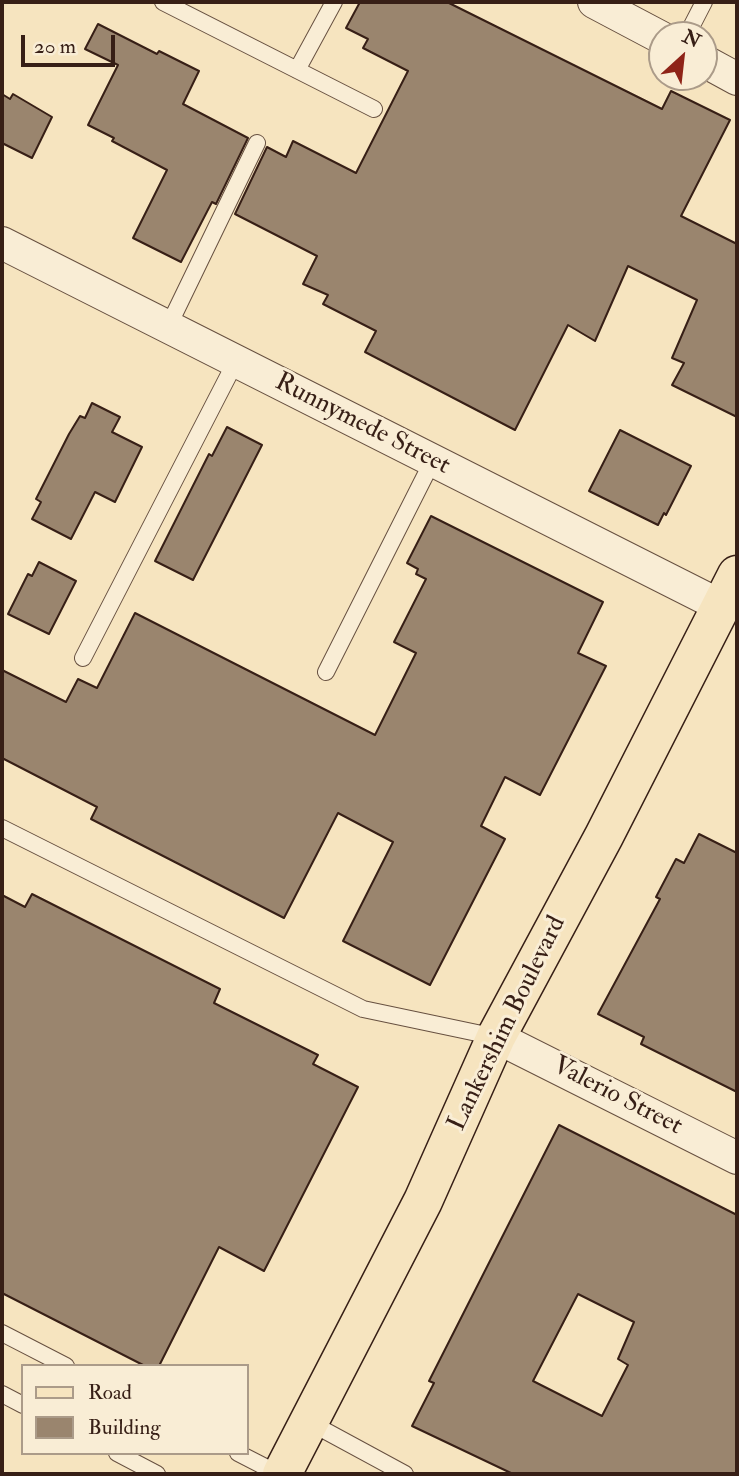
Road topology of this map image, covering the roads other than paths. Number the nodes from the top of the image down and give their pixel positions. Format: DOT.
graph roads {
  1 [pos="163,2"];
  2 [pos="334,2"];
  3 [pos="594,2"];
  4 [pos="704,2"];
  5 [pos="694,21"];
  6 [pos="648,31"];
  7 [pos="298,71"];
  8 [pos="374,109"];
  9 [pos="257,143"];
  10 [pos="2,243"];
  11 [pos="168,327"];
  12 [pos="236,361"];
  13 [pos="433,460"];
  14 [pos="729,591"];
  15 [pos="83,658"];
  16 [pos="326,672"];
  17 [pos="2,828"];
  18 [pos="496,1037"];
  19 [pos="737,1158"];
  20 [pos="2,1333"];
  21 [pos="62,1364"];
  22 [pos="2,1394"];
  23 [pos="21,1404"];
  24 [pos="309,1422"];
  25 [pos="121,1455"];
  26 [pos="242,1455"];
  27 [pos="157,1474"];
  28 [pos="280,1474"];
  29 [pos="405,1474"];
  1 -- 7 [label="lane"];
  2 -- 7 [label="lane"];
  3 -- 6 [label="street"];
  4 -- 5 [label="lane"];
  7 -- 8 [label="lane"];
  9 -- 11 [label="lane"];
  10 -- 11 [label="street, Runnymede Street"];
  11 -- 12 [label="street, Runnymede Street"];
  12 -- 13 [label="street, Runnymede Street"];
  12 -- 15 [label="lane"];
  13 -- 14 [label="street, Runnymede Street"];
  13 -- 16 [label="lane"];
  14 -- 18 [label="main road, Lankershim Boulevard"];
  17 -- 18 [label="lane"];
  18 -- 19 [label="street, Valerio Street"];
  18 -- 24 [label="main road, Lankershim Boulevard"];
  20 -- 21 [label="lane"];
  22 -- 23 [label="lane"];
  24 -- 28 [label="main road, Lankershim Boulevard"];
  24 -- 29 [label="lane"];
  25 -- 27 [label="lane"];
  26 -- 28 [label="lane"];
}
